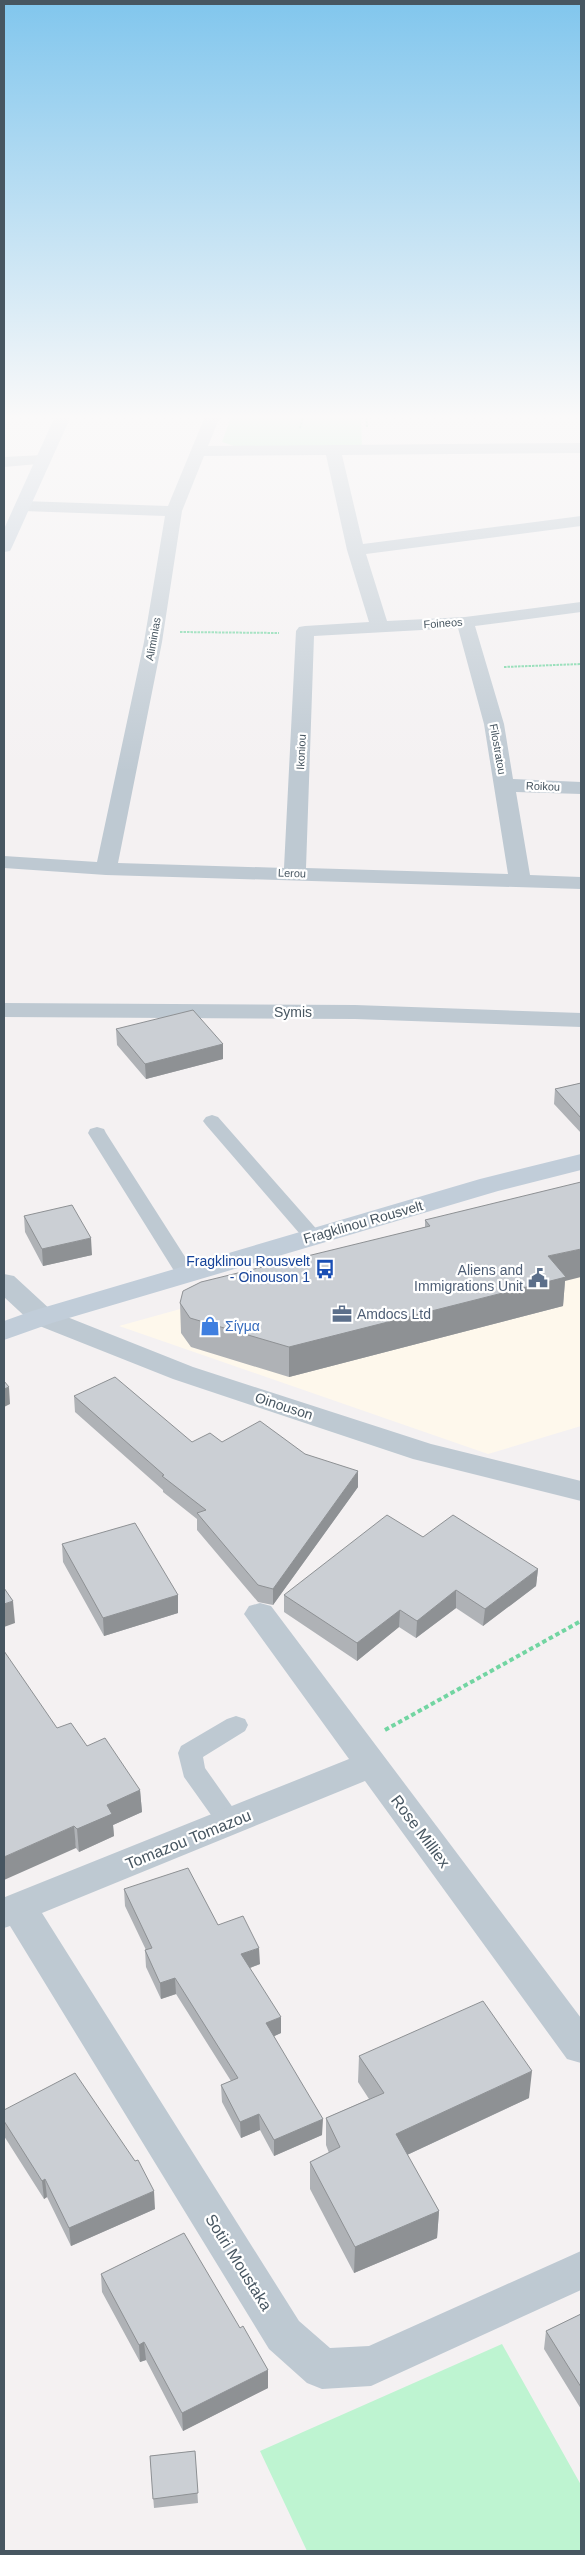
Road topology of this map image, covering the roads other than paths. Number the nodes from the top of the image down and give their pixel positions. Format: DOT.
graph roads {
  1 [pos="10,533"];
  2 [pos="171,533"];
  3 [pos="352,533"];
  4 [pos="486,533"];
  5 [pos="4,547"];
  6 [pos="356,550"];
  7 [pos="581,607"];
  8 [pos="465,622"];
  9 [pos="380,627"];
  10 [pos="305,631"];
  11 [pos="504,785"];
  12 [pos="581,788"];
  13 [pos="4,862"];
  14 [pos="106,869"];
  15 [pos="295,873"];
  16 [pos="520,880"];
  17 [pos="581,883"];
  18 [pos="4,1010"];
  19 [pos="581,1020"];
  20 [pos="212,1122"];
  21 [pos="97,1133"];
  22 [pos="581,1162"];
  23 [pos="313,1237"];
  24 [pos="186,1274"];
  25 [pos="4,1282"];
  26 [pos="42,1317"];
  27 [pos="4,1331"];
  28 [pos="581,1491"];
  29 [pos="260,1614"];
  30 [pos="236,1725"];
  31 [pos="367,1758"];
  32 [pos="230,1822"];
  33 [pos="11,1910"];
  34 [pos="581,2047"];
  35 [pos="581,2270"];
  1 -- 5 [label="street"];
  2 -- 14 [label="street, Aliminias"];
  3 -- 6 [label="street"];
  4 -- 6 [label="street"];
  6 -- 9 [label="street"];
  7 -- 8 [label="street, Foineos"];
  8 -- 9 [label="street, Foineos"];
  8 -- 11 [label="street, Filostratou"];
  9 -- 10 [label="street, Foineos"];
  10 -- 15 [label="street, Ikoniou"];
  11 -- 12 [label="street, Roikou"];
  11 -- 16 [label="street, Filostratou"];
  13 -- 14 [label="street, Lerou"];
  14 -- 15 [label="street, Lerou"];
  15 -- 16 [label="street, Lerou"];
  16 -- 17 [label="street, Lerou"];
  18 -- 19 [label="street, Symis"];
  20 -- 23 [label="lane"];
  21 -- 24 [label="lane"];
  22 -- 23 [label="street, Fragklinou Rousvelt"];
  23 -- 24 [label="street, Fragklinou Rousvelt"];
  24 -- 26 [label="street, Fragklinou Rousvelt"];
  25 -- 26 [label="street, Oinouson"];
  26 -- 27 [label="street, Fragklinou Rousvelt"];
  26 -- 28 [label="street, Oinouson"];
  29 -- 31 [label="street, Rose Milliex"];
  30 -- 32 [label="lane"];
  31 -- 32 [label="street, Tomazou Tomazou"];
  31 -- 34 [label="street, Rose Milliex"];
  32 -- 33 [label="street, Tomazou Tomazou"];
  33 -- 35 [label="street, Sotiri Moustaka"];
}
